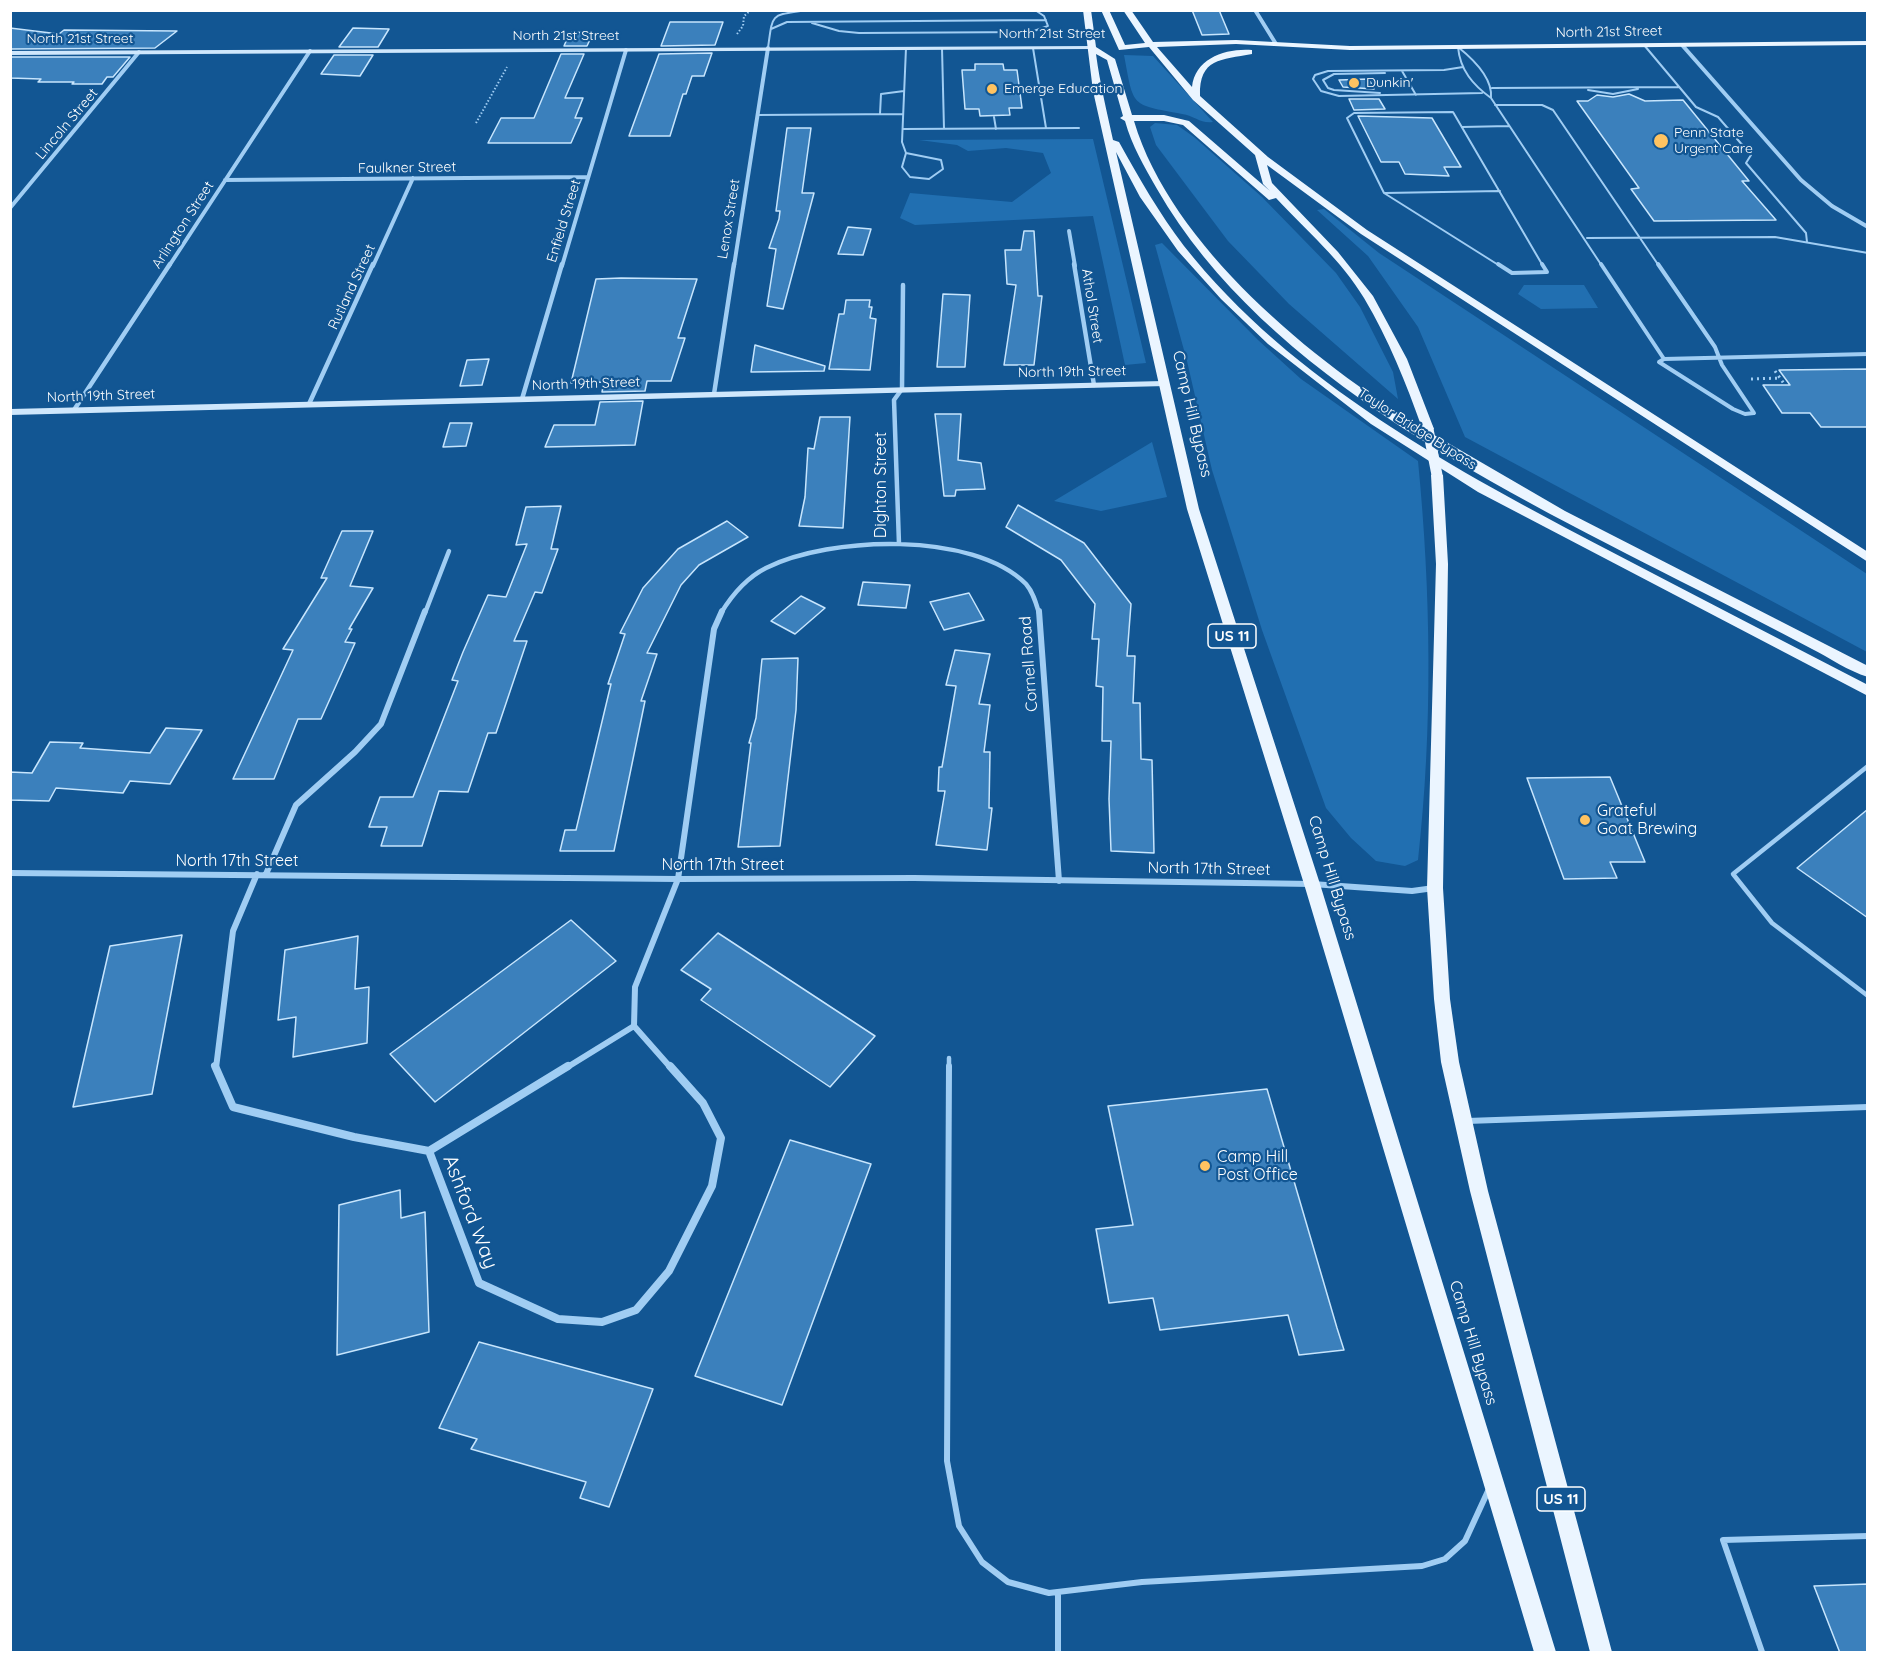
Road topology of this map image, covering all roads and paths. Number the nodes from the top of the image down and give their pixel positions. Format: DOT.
graph roads {
  1 [pos="751,10"];
  2 [pos="776,10"];
  3 [pos="806,10"];
  4 [pos="1035,10"];
  5 [pos="1087,10"];
  6 [pos="1105,10"];
  7 [pos="1127,10"];
  8 [pos="1255,10"];
  9 [pos="781,13"];
  10 [pos="1046,20"];
  11 [pos="804,22"];
  12 [pos="771,29"];
  13 [pos="734,38"];
  14 [pos="1868,43"];
  15 [pos="1150,44"];
  16 [pos="1276,44"];
  17 [pos="1644,45"];
  18 [pos="1682,45"];
  19 [pos="1090,47"];
  20 [pos="1458,47"];
  21 [pos="768,48"];
  22 [pos="906,48"];
  23 [pos="942,48"];
  24 [pos="1033,48"];
  25 [pos="1122,48"];
  26 [pos="1350,48"];
  27 [pos="516,50"];
  28 [pos="626,50"];
  29 [pos="310,51"];
  30 [pos="139,52"];
  31 [pos="1156,52"];
  32 [pos="1249,52"];
  33 [pos="10,53"];
  34 [pos="1463,67"];
  35 [pos="1402,71"];
  36 [pos="1679,87"];
  37 [pos="1492,88"];
  38 [pos="904,91"];
  39 [pos="1483,93"];
  40 [pos="1401,95"];
  41 [pos="1416,95"];
  42 [pos="1196,98"];
  43 [pos="1491,98"];
  44 [pos="1495,105"];
  45 [pos="1102,110"];
  46 [pos="880,114"];
  47 [pos="903,114"];
  48 [pos="757,115"];
  49 [pos="994,117"];
  50 [pos="1124,118"];
  51 [pos="476,123"];
  52 [pos="1509,126"];
  53 [pos="1462,127"];
  54 [pos="1046,128"];
  55 [pos="1079,128"];
  56 [pos="903,129"];
  57 [pos="944,129"];
  58 [pos="996,129"];
  59 [pos="906,153"];
  60 [pos="1260,155"];
  61 [pos="588,177"];
  62 [pos="413,178"];
  63 [pos="225,180"];
  64 [pos="1500,191"];
  65 [pos="1384,193"];
  66 [pos="10,208"];
  67 [pos="1868,227"];
  68 [pos="1313,230"];
  69 [pos="1069,231"];
  70 [pos="1587,238"];
  71 [pos="1642,238"];
  72 [pos="1807,242"];
  73 [pos="1868,254"];
  74 [pos="903,285"];
  75 [pos="1868,354"];
  76 [pos="1719,358"];
  77 [pos="1665,359"];
  78 [pos="1781,378"];
  79 [pos="1747,379"];
  80 [pos="1163,384"];
  81 [pos="1094,385"];
  82 [pos="902,389"];
  83 [pos="714,394"];
  84 [pos="522,399"];
  85 [pos="309,404"];
  86 [pos="75,410"];
  87 [pos="10,412"];
  88 [pos="898,544"];
  89 [pos="449,551"];
  90 [pos="1868,558"];
  91 [pos="1868,672"];
  92 [pos="1868,691"];
  93 [pos="1868,766"];
  94 [pos="10,873"];
  95 [pos="257,874"];
  96 [pos="266,874"];
  97 [pos="678,879"];
  98 [pos="1059,881"];
  99 [pos="1312,884"];
  100 [pos="1434,888"];
  101 [pos="1868,996"];
  102 [pos="634,1026"];
  103 [pos="949,1058"];
  104 [pos="1868,1107"];
  105 [pos="1461,1121"];
  106 [pos="429,1151"];
  107 [pos="1493,1480"];
  108 [pos="1868,1536"];
  109 [pos="1058,1594"];
  110 [pos="1058,1653"];
  111 [pos="1545,1653"];
  112 [pos="1601,1653"];
  113 [pos="1762,1653"];
  1 -- 13 [label="path"];
  2 -- 9 [label="lane"];
  3 -- 9 [label="lane"];
  4 -- 10 [label="lane"];
  5 -- 19 [label="main road, US 11"];
  6 -- 25 [label="main road"];
  7 -- 15 [label="main road"];
  8 -- 16 [label="street"];
  9 -- 12 [label="lane"];
  10 -- 11 [label="lane"];
  10 -- 11 [label="lane"];
  11 -- 12 [label="lane"];
  12 -- 21 [label="lane"];
  14 -- 18 [label="main road, North 21st Street"];
  15 -- 16 [label="main road, North 21st Street"];
  15 -- 25 [label="main road, North 21st Street"];
  15 -- 31 [label="main road"];
  16 -- 26 [label="main road, North 21st Street"];
  17 -- 18 [label="main road, North 21st Street"];
  17 -- 20 [label="main road, North 21st Street"];
  17 -- 36 [label="lane"];
  18 -- 67 [label="street"];
  19 -- 24 [label="main road, North 21st Street"];
  19 -- 25 [label="main road, North 21st Street"];
  19 -- 45 [label="main road, Taylor Bridge Bypass / US 11"];
  19 -- 50 [label="main road"];
  20 -- 26 [label="main road, North 21st Street"];
  20 -- 34 [label="lane"];
  20 -- 37 [label="lane"];
  21 -- 22 [label="main road, North 21st Street"];
  21 -- 28 [label="main road, North 21st Street"];
  21 -- 48 [label="street, Lenox Street"];
  22 -- 23 [label="main road, North 21st Street"];
  22 -- 38 [label="lane"];
  23 -- 24 [label="main road, North 21st Street"];
  23 -- 57 [label="lane"];
  24 -- 54 [label="lane"];
  25 -- 31 [label="main road, North 21st Street"];
  26 -- 32 [label="main road, North 21st Street"];
  27 -- 28 [label="main road, North 21st Street"];
  27 -- 29 [label="main road, North 21st Street"];
  27 -- 51 [label="path"];
  28 -- 61 [label="street, Enfield Street"];
  29 -- 30 [label="main road, North 21st Street"];
  29 -- 63 [label="street, Arlington Street"];
  30 -- 33 [label="main road, North 21st Street"];
  30 -- 66 [label="street, Lincoln Street"];
  31 -- 32 [label="main road, North 21st Street"];
  31 -- 42 [label="main road"];
  32 -- 42 [label="main road"];
  34 -- 35 [label="lane"];
  34 -- 39 [label="lane"];
  35 -- 40 [label="lane"];
  35 -- 40 [label="lane"];
  35 -- 41 [label="lane"];
  36 -- 37 [label="lane"];
  36 -- 72 [label="lane"];
  37 -- 43 [label="lane"];
  38 -- 46 [label="lane"];
  38 -- 47 [label="lane"];
  39 -- 41 [label="lane"];
  39 -- 43 [label="lane"];
  40 -- 41 [label="lane"];
  42 -- 60 [label="main road"];
  43 -- 44 [label="lane"];
  44 -- 52 [label="lane"];
  44 -- 71 [label="lane"];
  45 -- 80 [label="main road, Camp Hill Bypass / US 11"];
  45 -- 92 [label="main road, Taylor Bridge Bypass"];
  46 -- 47 [label="lane"];
  46 -- 48 [label="lane"];
  47 -- 56 [label="lane"];
  48 -- 83 [label="street, Lenox Street"];
  49 -- 58 [label="lane"];
  50 -- 68 [label="main road"];
  50 -- 91 [label="main road"];
  52 -- 53 [label="lane"];
  52 -- 70 [label="lane"];
  53 -- 64 [label="lane"];
  53 -- 65 [label="lane"];
  54 -- 55 [label="lane"];
  54 -- 58 [label="lane"];
  56 -- 57 [label="lane"];
  56 -- 59 [label="lane"];
  57 -- 58 [label="lane"];
  59 -- 59 [label="lane"];
  60 -- 68 [label="main road, US 11"];
  60 -- 90 [label="main road"];
  61 -- 62 [label="street, Faulkner Street"];
  61 -- 84 [label="street, Enfield Street"];
  62 -- 63 [label="street, Faulkner Street"];
  62 -- 85 [label="street, Rutland Street"];
  63 -- 86 [label="street, Arlington Street"];
  64 -- 65 [label="lane"];
  64 -- 65 [label="lane"];
  68 -- 100 [label="main road, US 11, bridge"];
  69 -- 81 [label="street, Athol Street"];
  70 -- 71 [label="lane"];
  70 -- 77 [label="lane"];
  71 -- 72 [label="lane"];
  71 -- 76 [label="lane"];
  72 -- 73 [label="lane"];
  74 -- 82 [label="street, Dighton Street"];
  75 -- 76 [label="lane"];
  76 -- 77 [label="lane"];
  76 -- 77 [label="lane"];
  78 -- 79 [label="path"];
  80 -- 81 [label="main road, North 19th Street"];
  80 -- 99 [label="main road, Camp Hill Bypass / US 11"];
  81 -- 82 [label="main road, North 19th Street"];
  82 -- 83 [label="main road, North 19th Street"];
  82 -- 88 [label="street, Dighton Street"];
  83 -- 84 [label="main road, North 19th Street"];
  84 -- 85 [label="main road, North 19th Street"];
  85 -- 86 [label="main road, North 19th Street"];
  86 -- 87 [label="main road, North 19th Street"];
  88 -- 97 [label="street, Dighton Street"];
  88 -- 98 [label="street, Cornell Road"];
  89 -- 96 [label="street"];
  93 -- 101 [label="lane"];
  94 -- 95 [label="street, North 17th Street"];
  95 -- 96 [label="street, North 17th Street"];
  95 -- 106 [label="street, Ashford Way"];
  96 -- 97 [label="street, North 17th Street"];
  97 -- 98 [label="street, North 17th Street"];
  97 -- 102 [label="street"];
  98 -- 99 [label="street, North 17th Street"];
  99 -- 100 [label="street, North 17th Street"];
  99 -- 107 [label="main road, Camp Hill Bypass / US 11"];
  100 -- 105 [label="main road, US 11"];
  102 -- 106 [label="street, Ashford Way"];
  102 -- 106 [label="street, Ashford Way"];
  103 -- 109 [label="lane"];
  104 -- 105 [label="lane"];
  105 -- 112 [label="main road, US 11"];
  107 -- 109 [label="lane"];
  107 -- 111 [label="main road, Camp Hill Bypass / US 11"];
  108 -- 113 [label="lane"];
  109 -- 110 [label="lane"];
}
